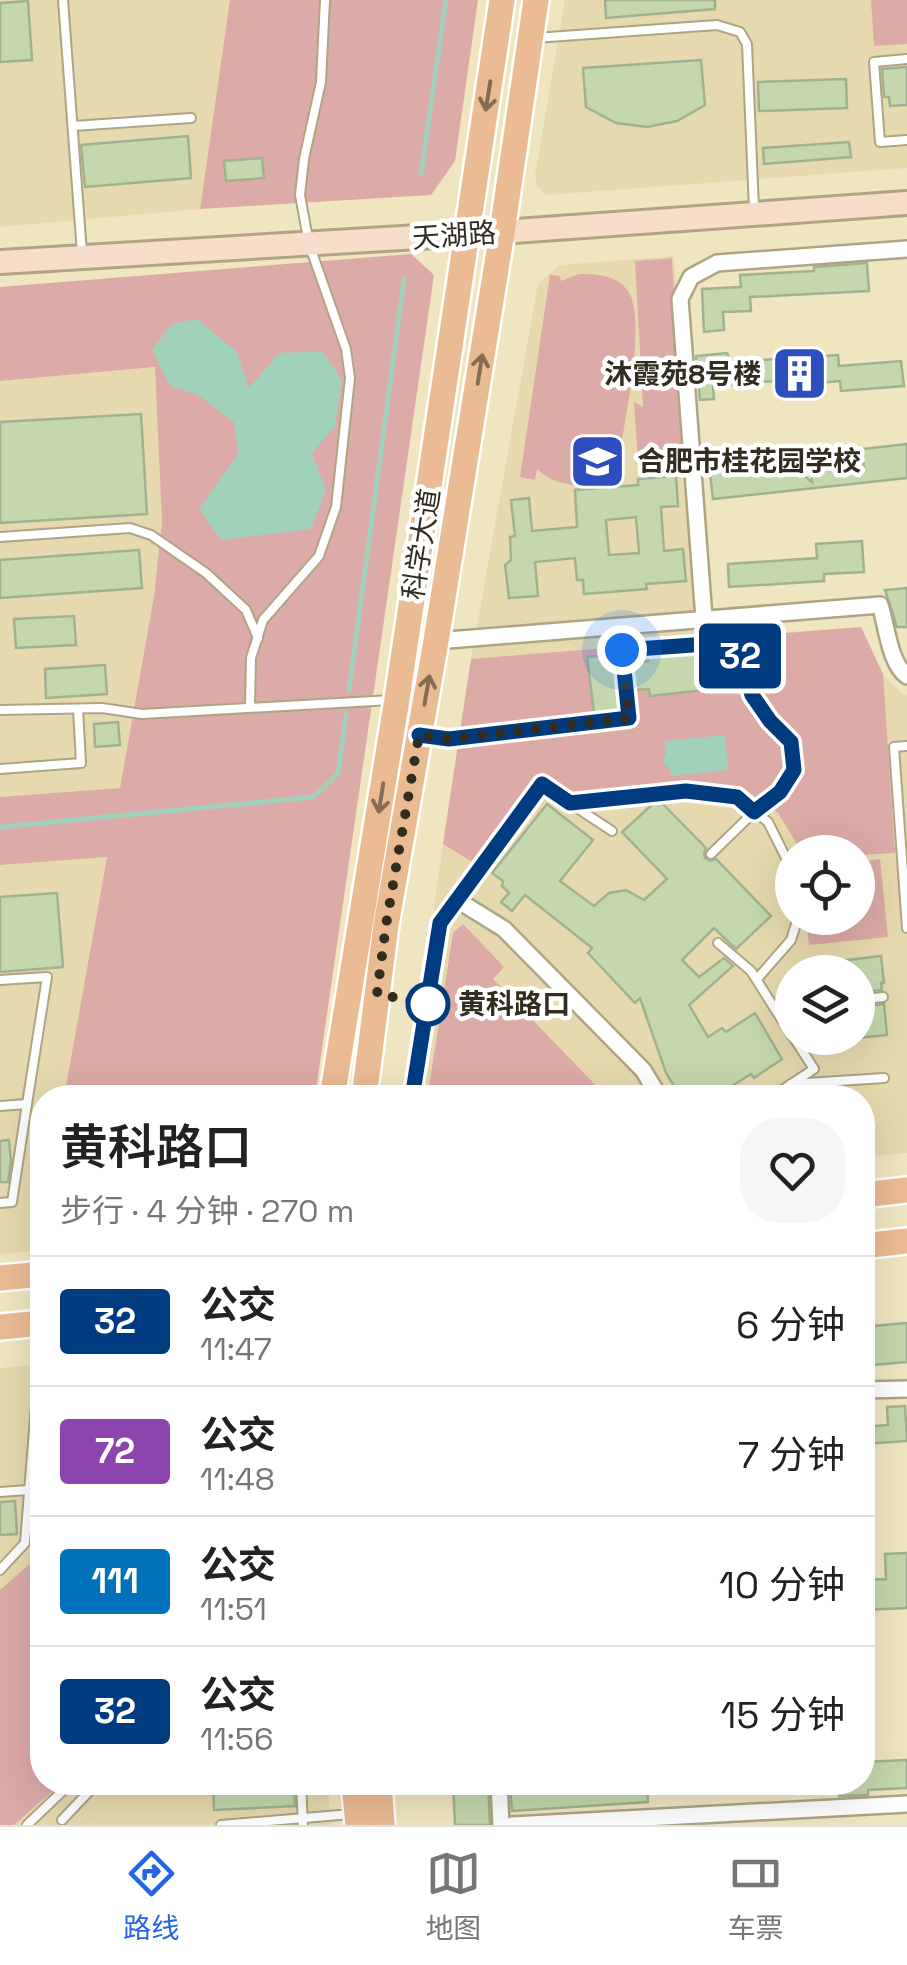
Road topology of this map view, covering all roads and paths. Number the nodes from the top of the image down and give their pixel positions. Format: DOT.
graph roads {
  1 [pos="62,0"];
  2 [pos="325,0"];
  3 [pos="502,0"];
  4 [pos="536,0"];
  5 [pos="530,38"];
  6 [pos="907,59"];
  7 [pos="190,118"];
  8 [pos="72,126"];
  9 [pos="907,140"];
  10 [pos="907,203"];
  11 [pos="754,214"];
  12 [pos="502,232"];
  13 [pos="466,234"];
  14 [pos="308,244"];
  15 [pos="907,249"];
  16 [pos="83,258"];
  17 [pos="0,262"];
  18 [pos="0,538"];
  19 [pos="704,618"];
  20 [pos="258,638"];
  21 [pos="436,641"];
  22 [pos="907,676"];
  23 [pos="397,699"];
  24 [pos="250,707"];
  25 [pos="78,708"];
  26 [pos="0,710"];
  27 [pos="419,735"];
  28 [pos="907,746"];
  29 [pos="0,768"];
  30 [pos="570,803"];
  31 [pos="754,812"];
  32 [pos="612,831"];
  33 [pos="775,836"];
  34 [pos="711,854"];
  35 [pos="467,906"];
  36 [pos="906,914"];
  37 [pos="907,928"];
  38 [pos="793,935"];
  39 [pos="718,942"];
  40 [pos="756,979"];
  41 [pos="0,980"];
  42 [pos="883,998"];
  43 [pos="875,999"];
  44 [pos="775,1008"];
  45 [pos="805,1055"];
  46 [pos="418,1073"];
  47 [pos="884,1078"];
  48 [pos="791,1084"];
  49 [pos="30,1085"];
  50 [pos="30,1085"];
  51 [pos="334,1085"];
  52 [pos="366,1085"];
  53 [pos="415,1085"];
  54 [pos="419,1085"];
  55 [pos="652,1085"];
  56 [pos="27,1104"];
  57 [pos="0,1106"];
  58 [pos="907,1190"];
  59 [pos="875,1194"];
  60 [pos="0,1203"];
  61 [pos="907,1241"];
  62 [pos="875,1245"];
  63 [pos="30,1275"];
  64 [pos="0,1278"];
  65 [pos="30,1324"];
  66 [pos="0,1327"];
  67 [pos="907,1389"];
  68 [pos="875,1390"];
  69 [pos="30,1490"];
  70 [pos="0,1492"];
  71 [pos="0,1570"];
  72 [pos="58,1795"];
  73 [pos="86,1795"];
  74 [pos="301,1795"];
  75 [pos="380,1795"];
  76 [pos="500,1795"];
  77 [pos="907,1804"];
  78 [pos="771,1818"];
  79 [pos="357,1819"];
  80 [pos="62,1820"];
  81 [pos="302,1822"];
  82 [pos="27,1825"];
  83 [pos="221,1825"];
  84 [pos="382,1825"];
  85 [pos="502,1825"];
  86 [pos="512,1825"];
  1 -- 8 [label="lane"];
  2 -- 14 [label="lane"];
  3 -- 13 [label="main road, 科学大道, one-way"];
  4 -- 5 [label="main road, 科学大道"];
  5 -- 11 [label="lane"];
  5 -- 12 [label="main road, 科学大道"];
  6 -- 9 [label="lane"];
  7 -- 8 [label="lane"];
  8 -- 16 [label="lane"];
  10 -- 11 [label="street, 天湖路"];
  11 -- 12 [label="street, 天湖路"];
  12 -- 13 [label="street, 天湖路"];
  21 -- 12 [label="main road, 科学大道, one-way"];
  13 -- 14 [label="street, 天湖路"];
  13 -- 23 [label="main road, 科学大道"];
  14 -- 16 [label="street, 天湖路"];
  14 -- 20 [label="lane"];
  15 -- 19 [label="street"];
  16 -- 17 [label="street, 天湖路"];
  18 -- 20 [label="lane"];
  19 -- 21 [label="street"];
  19 -- 22 [label="street"];
  20 -- 24 [label="lane"];
  27 -- 21 [label="main road, 科学大道, one-way"];
  23 -- 24 [label="lane"];
  23 -- 51 [label="main road, 科学大道, one-way"];
  24 -- 25 [label="lane"];
  25 -- 26 [label="lane"];
  25 -- 29 [label="lane"];
  27 -- 31 [label="lane"];
  27 -- 52 [label="main road, 科学大道"];
  28 -- 36 [label="lane"];
  30 -- 31 [label="lane"];
  30 -- 32 [label="lane"];
  30 -- 46 [label="lane"];
  31 -- 33 [label="lane"];
  31 -- 34 [label="lane"];
  35 -- 55 [label="street"];
  36 -- 37 [label="lane"];
  38 -- 40 [label="lane"];
  39 -- 40 [label="lane"];
  40 -- 44 [label="lane"];
  41 -- 50 [label="lane"];
  42 -- 43 [label="lane"];
  45 -- 48 [label="lane"];
  46 -- 53 [label="lane"];
  46 -- 54 [label="lane"];
  47 -- 48 [label="lane"];
  49 -- 56 [label="lane"];
  56 -- 57 [label="lane"];
  56 -- 60 [label="lane"];
  58 -- 59 [label="main road"];
  61 -- 62 [label="main road"];
  63 -- 64 [label="main road"];
  65 -- 66 [label="main road"];
  67 -- 68 [label="street"];
  69 -- 70 [label="lane"];
  69 -- 71 [label="lane"];
  72 -- 82 [label="lane"];
  73 -- 80 [label="lane"];
  74 -- 81 [label="lane"];
  75 -- 84 [label="main road"];
  76 -- 85 [label="street"];
  77 -- 78 [label="street"];
  78 -- 86 [label="street"];
  79 -- 81 [label="lane"];
  81 -- 83 [label="lane"];
}
